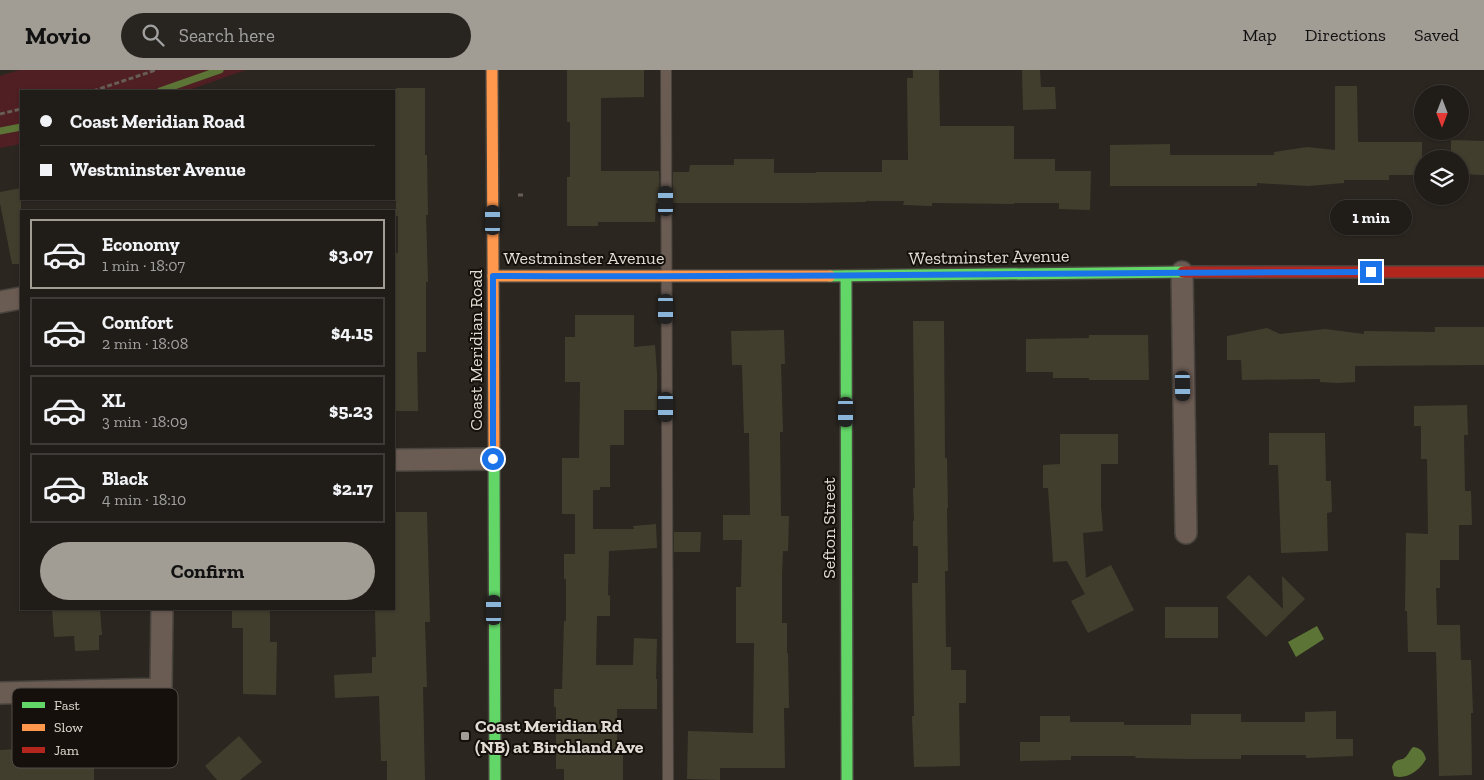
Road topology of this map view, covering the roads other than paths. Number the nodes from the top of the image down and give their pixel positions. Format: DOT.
graph roads {
  1 [pos="492,70"];
  2 [pos="666,70"];
  3 [pos="1182,272"];
  4 [pos="1484,272"];
  5 [pos="493,276"];
  6 [pos="666,276"];
  7 [pos="846,276"];
  8 [pos="20,298"];
  9 [pos="0,302"];
  10 [pos="493,459"];
  11 [pos="395,460"];
  12 [pos="1186,533"];
  13 [pos="162,610"];
  14 [pos="161,688"];
  15 [pos="495,780"];
  16 [pos="668,780"];
  17 [pos="847,780"];
  1 -- 5 [label="street, Coast Meridian Road"];
  2 -- 6 [label="lane"];
  3 -- 4 [label="street, Westminster Avenue"];
  3 -- 7 [label="street, Westminster Avenue"];
  3 -- 12 [label="street"];
  5 -- 6 [label="street, Westminster Avenue"];
  5 -- 10 [label="street, Coast Meridian Road"];
  6 -- 7 [label="street, Westminster Avenue"];
  6 -- 16 [label="lane"];
  7 -- 17 [label="street, Sefton Street"];
  8 -- 9 [label="street"];
  10 -- 11 [label="street"];
  10 -- 15 [label="street, Coast Meridian Road"];
  13 -- 14 [label="street"];
}
